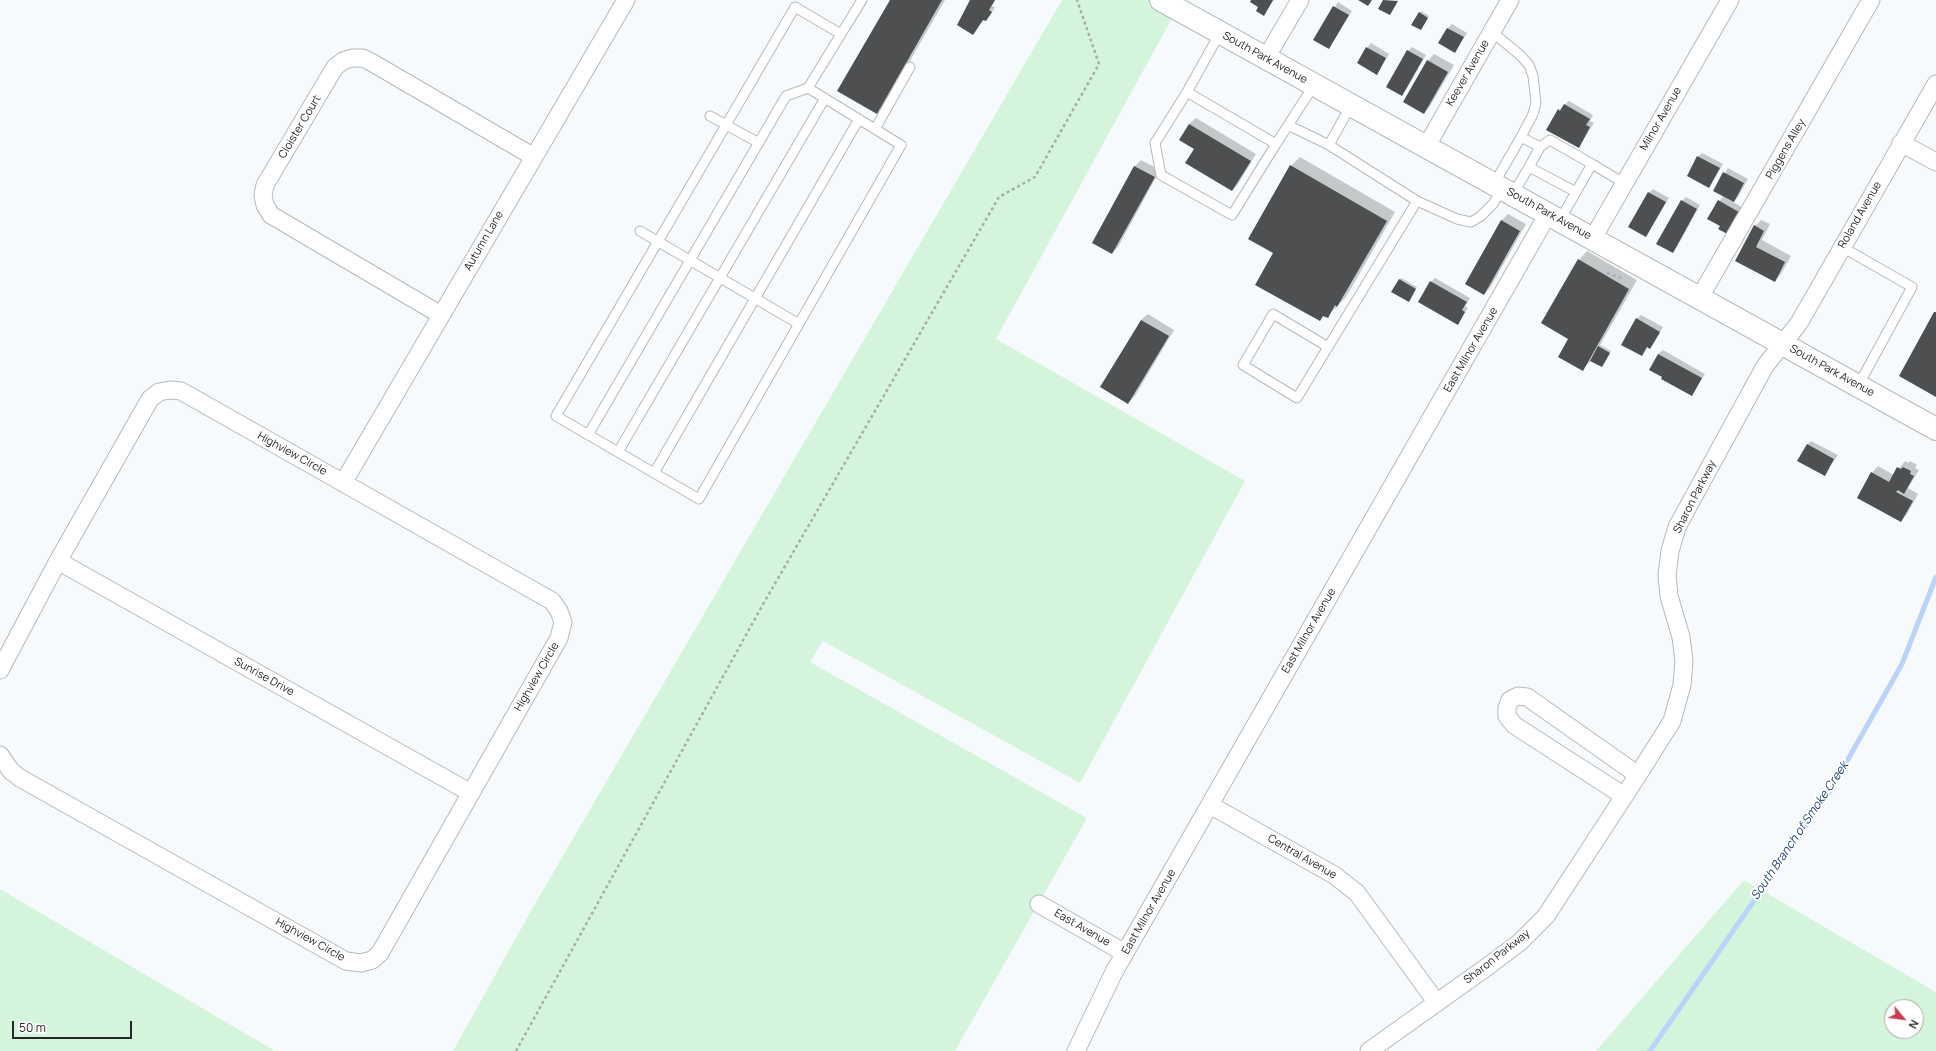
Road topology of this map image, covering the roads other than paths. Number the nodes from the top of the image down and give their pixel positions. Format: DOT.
graph roads {
  1 [pos="626,0"];
  2 [pos="862,0"];
  3 [pos="1161,0"];
  4 [pos="1300,0"];
  5 [pos="1510,0"];
  6 [pos="1730,0"];
  7 [pos="1871,0"];
  8 [pos="1492,32"];
  9 [pos="1220,33"];
  10 [pos="841,34"];
  11 [pos="1266,58"];
  12 [pos="910,66"];
  13 [pos="1936,84"];
  14 [pos="1314,85"];
  15 [pos="808,88"];
  16 [pos="1186,92"];
  17 [pos="825,98"];
  18 [pos="1351,105"];
  19 [pos="710,116"];
  20 [pos="859,119"];
  21 [pos="726,125"];
  22 [pos="1288,125"];
  23 [pos="875,129"];
  24 [pos="1521,137"];
  25 [pos="758,143"];
  26 [pos="1901,143"];
  27 [pos="1276,144"];
  28 [pos="1329,146"];
  29 [pos="1426,147"];
  30 [pos="1540,147"];
  31 [pos="534,156"];
  32 [pos="1936,162"];
  33 [pos="1592,164"];
  34 [pos="1529,167"];
  35 [pos="1624,183"];
  36 [pos="1503,189"];
  37 [pos="1576,192"];
  38 [pos="1417,201"];
  39 [pos="1554,217"];
  40 [pos="640,231"];
  41 [pos="1593,238"];
  42 [pos="658,241"];
  43 [pos="1842,247"];
  44 [pos="690,260"];
  45 [pos="720,277"];
  46 [pos="1700,297"];
  47 [pos="755,298"];
  48 [pos="441,315"];
  49 [pos="799,324"];
  50 [pos="1782,344"];
  51 [pos="1328,347"];
  52 [pos="1858,386"];
  53 [pos="1936,429"];
  54 [pos="588,435"];
  55 [pos="618,452"];
  56 [pos="654,473"];
  57 [pos="344,482"];
  58 [pos="58,561"];
  59 [pos="0,670"];
  60 [pos="0,755"];
  61 [pos="1638,775"];
  62 [pos="471,793"];
  63 [pos="1624,796"];
  64 [pos="1210,805"];
  65 [pos="1039,904"];
  66 [pos="1125,953"];
  67 [pos="1437,1003"];
  68 [pos="1076,1051"];
  69 [pos="1369,1051"];
  1 -- 31 [label="street, Autumn Lane"];
  2 -- 10 [label="lane"];
  3 -- 9 [label="main road, South Park Avenue"];
  4 -- 11 [label="street"];
  5 -- 8 [label="street, Keever Avenue"];
  6 -- 35 [label="street, Milnor Avenue"];
  7 -- 46 [label="street, Piggens Alley"];
  8 -- 24 [label="lane"];
  8 -- 29 [label="street, Keever Avenue"];
  9 -- 11 [label="main road, South Park Avenue"];
  9 -- 16 [label="lane"];
  10 -- 15 [label="lane"];
  10 -- 21 [label="lane"];
  11 -- 14 [label="main road, South Park Avenue"];
  12 -- 23 [label="lane"];
  13 -- 26 [label="street, Roland Avenue"];
  14 -- 18 [label="main road, South Park Avenue"];
  14 -- 22 [label="lane"];
  15 -- 17 [label="lane"];
  15 -- 25 [label="lane"];
  16 -- 27 [label="lane"];
  16 -- 27 [label="lane"];
  17 -- 20 [label="lane"];
  17 -- 45 [label="lane"];
  18 -- 28 [label="lane"];
  18 -- 29 [label="main road, South Park Avenue"];
  19 -- 21 [label="lane"];
  20 -- 23 [label="lane"];
  20 -- 47 [label="lane"];
  21 -- 25 [label="lane"];
  21 -- 42 [label="lane"];
  22 -- 27 [label="lane"];
  22 -- 28 [label="lane"];
  23 -- 49 [label="lane"];
  24 -- 30 [label="lane"];
  24 -- 36 [label="lane"];
  25 -- 44 [label="lane"];
  26 -- 32 [label="street"];
  26 -- 43 [label="street, Roland Avenue"];
  28 -- 38 [label="lane"];
  29 -- 36 [label="main road, South Park Avenue"];
  30 -- 33 [label="lane"];
  30 -- 34 [label="lane"];
  31 -- 48 [label="street, Autumn Lane"];
  31 -- 48 [label="street, Cloister Court"];
  33 -- 35 [label="lane"];
  33 -- 37 [label="lane"];
  34 -- 36 [label="lane"];
  34 -- 37 [label="lane"];
  35 -- 41 [label="street, Milnor Avenue"];
  36 -- 38 [label="lane"];
  36 -- 39 [label="main road, South Park Avenue"];
  37 -- 39 [label="lane"];
  38 -- 51 [label="lane"];
  39 -- 41 [label="main road, South Park Avenue"];
  39 -- 64 [label="street, East Milnor Avenue"];
  40 -- 42 [label="lane"];
  41 -- 46 [label="main road, South Park Avenue"];
  42 -- 44 [label="lane"];
  42 -- 54 [label="lane"];
  43 -- 50 [label="street, Roland Avenue"];
  43 -- 52 [label="lane"];
  44 -- 45 [label="lane"];
  44 -- 54 [label="lane"];
  45 -- 47 [label="lane"];
  45 -- 55 [label="lane"];
  46 -- 50 [label="main road, South Park Avenue"];
  47 -- 49 [label="lane"];
  47 -- 56 [label="lane"];
  48 -- 57 [label="street, Autumn Lane"];
  49 -- 56 [label="lane"];
  50 -- 52 [label="main road, South Park Avenue"];
  50 -- 61 [label="street, Sharon Parkway"];
  51 -- 51 [label="lane"];
  52 -- 53 [label="main road, South Park Avenue"];
  54 -- 55 [label="lane"];
  55 -- 56 [label="lane"];
  57 -- 58 [label="street, Highview Circle"];
  57 -- 62 [label="street, Highview Circle"];
  58 -- 59 [label="street, Highview Circle"];
  58 -- 62 [label="street, Sunrise Drive"];
  60 -- 62 [label="street, Highview Circle"];
  61 -- 63 [label="street, Sharon Parkway"];
  61 -- 63 [label="street"];
  63 -- 67 [label="street, Sharon Parkway"];
  64 -- 66 [label="street, East Milnor Avenue"];
  64 -- 67 [label="street, Central Avenue"];
  65 -- 66 [label="street, East Avenue"];
  66 -- 68 [label="street, East Milnor Avenue"];
  67 -- 69 [label="street, Sharon Parkway"];
}
